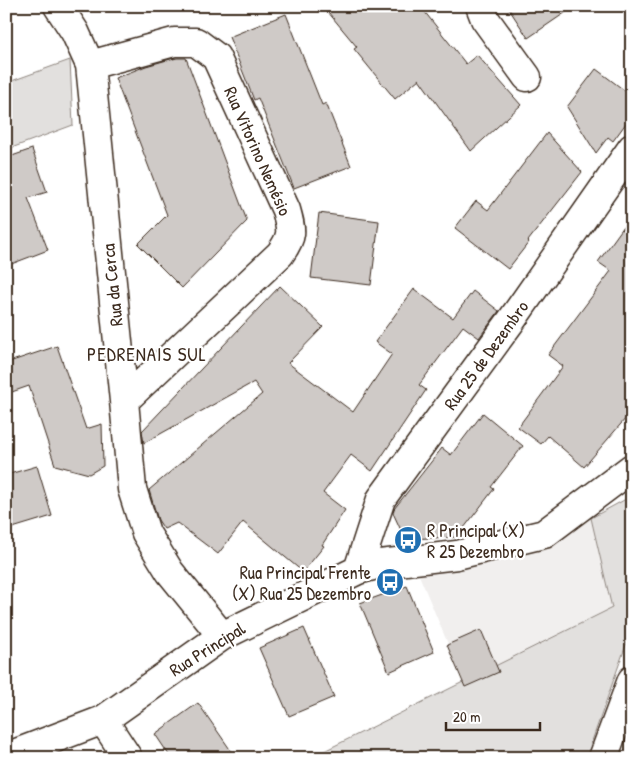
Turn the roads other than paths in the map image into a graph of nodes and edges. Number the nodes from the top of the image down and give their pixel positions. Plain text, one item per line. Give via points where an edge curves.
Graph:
1 (58, 6) edge
2 (480, 6) edge
3 (90, 65) junction
4 (527, 77) dead end
5 (632, 148) edge
6 (124, 401) junction
7 (632, 468) edge
8 (358, 570) junction
9 (222, 636) junction
10 (632, 680) edge
11 (103, 720) junction
12 (6, 757) edge
13 (128, 758) edge
14 (603, 758) edge

1 - 3 street, Rua da Cerca via 75,32
2 - 4 street via 485,19
3 - 6 street, Rua da Cerca
3 - 6 street, Rua Vitorino Nemésio via 174,42 196,42 216,57 286,210 291,228 288,244 280,254
5 - 8 street, Rua 25 de Dezembro via 381,499
6 - 9 street, Rua da Cerca via 132,489 146,533 170,572
7 - 8 street, Rua Principal via 544,534 457,555 380,564
8 - 9 street, Rua Principal
9 - 11 street, Rua Principal
10 - 14 street
11 - 12 street, Rua Principal
11 - 13 street

